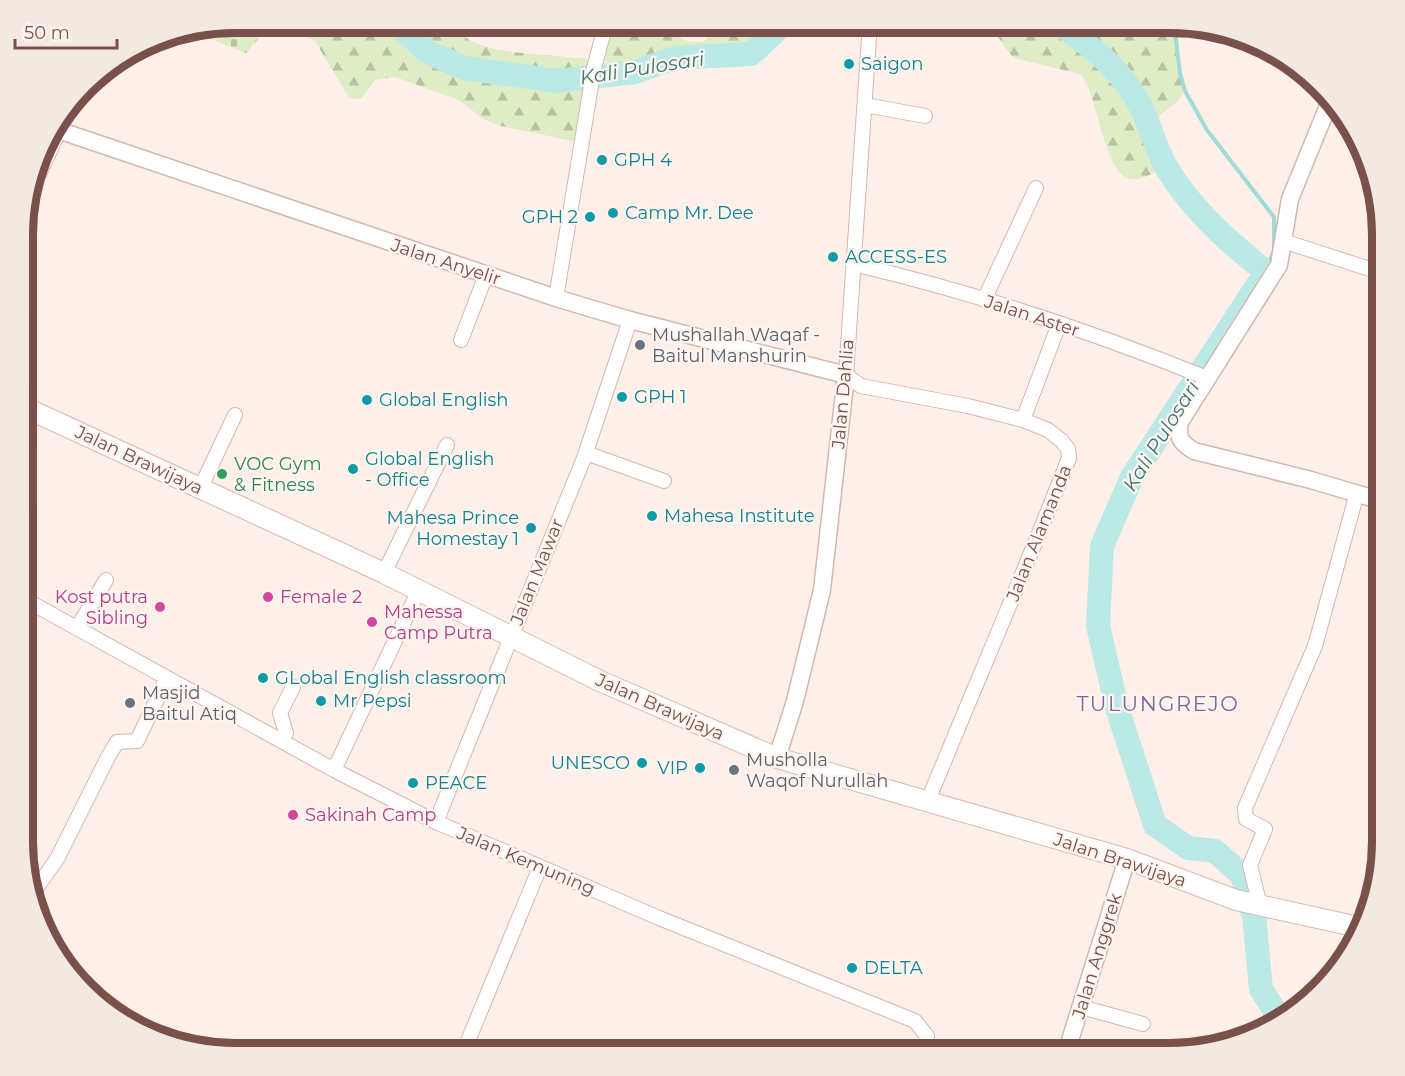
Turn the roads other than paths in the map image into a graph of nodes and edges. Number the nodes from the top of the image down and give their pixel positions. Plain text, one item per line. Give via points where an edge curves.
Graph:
1 (603, 33) edge
2 (869, 33) edge
3 (865, 105) junction
4 (1327, 108) edge
5 (925, 116) dead end
6 (62, 132) edge
7 (1036, 188) dead end
8 (1283, 241) junction
9 (853, 264) junction
10 (1372, 270) edge
11 (486, 275) junction
12 (556, 298) junction
13 (984, 300) junction
14 (630, 320) junction
15 (1059, 324) junction
16 (461, 340) dead end
17 (846, 375) junction
18 (1207, 378) junction
19 (33, 411) edge
20 (235, 415) dead end
21 (1023, 420) junction
22 (447, 445) dead end
23 (586, 453) junction
24 (664, 481) dead end
25 (200, 489) junction
26 (1358, 493) junction
27 (1372, 498) edge
28 (384, 573) junction
29 (106, 579) dead end
30 (419, 590) junction
31 (33, 603) edge
32 (77, 628) junction
33 (510, 637) junction
34 (167, 678) junction
35 (293, 687) dead end
36 (283, 741) junction
37 (777, 758) junction
38 (334, 770) junction
39 (927, 803) junction
40 (436, 822) junction
41 (1127, 859) junction
42 (540, 867) junction
43 (38, 886) edge
44 (1258, 906) junction
45 (1353, 925) edge
46 (1081, 1007) junction
47 (1143, 1024) dead end
48 (467, 1043) edge
49 (926, 1043) edge
50 (1069, 1043) edge

1 - 12 street via 594,68
2 - 3 street, Jalan Dahlia
3 - 5 street
3 - 9 street, Jalan Dahlia
4 - 8 street via 1290,199
6 - 11 street, Jalan Anyelir
7 - 13 street
8 - 10 street
8 - 18 street via 1279,265 1272,278
9 - 13 street, Jalan Aster
9 - 17 street, Jalan Dahlia
11 - 12 street, Jalan Anyelir
11 - 16 street
12 - 14 street, Jalan Anyelir
13 - 15 street, Jalan Aster
14 - 17 street, Jalan Anyelir
14 - 23 street, Jalan Mawar
15 - 18 street, Jalan Aster
15 - 21 street
17 - 21 street, Jalan Alamanda via 861,386
17 - 37 street, Jalan Dahlia via 822,590
18 - 26 street via 1180,422 1178,434 1182,444 1194,452
19 - 25 main road, Jalan Brawijaya
20 - 25 street
21 - 39 street, Jalan Alamanda via 1048,430 1062,441 1069,458
22 - 28 street
23 - 24 street
23 - 33 street, Jalan Mawar
25 - 28 main road, Jalan Brawijaya
26 - 27 street
26 - 44 street via 1315,646 1245,808 1246,819 1265,830 1250,865
28 - 30 main road, Jalan Brawijaya
29 - 32 street
30 - 33 main road, Jalan Brawijaya
30 - 38 street
31 - 32 street, Jalan Kemuning
32 - 34 street, Jalan Kemuning
33 - 37 main road, Jalan Brawijaya
33 - 40 street, Jalan Mawar
34 - 36 street, Jalan Kemuning
34 - 43 street via 137,741 117,742 57,859
35 - 36 street via 280,713 286,733
36 - 38 street, Jalan Kemuning
37 - 39 main road, Jalan Brawijaya
38 - 40 street, Jalan Kemuning
39 - 41 main road, Jalan Brawijaya
40 - 42 street, Jalan Kemuning
41 - 44 main road, Jalan Brawijaya
41 - 46 street, Jalan Anggrek
42 - 48 street
42 - 49 street, Jalan Kemuning via 915,1021 927,1036
44 - 45 main road, Jalan Brawijaya
46 - 47 street
46 - 50 street, Jalan Anggrek

